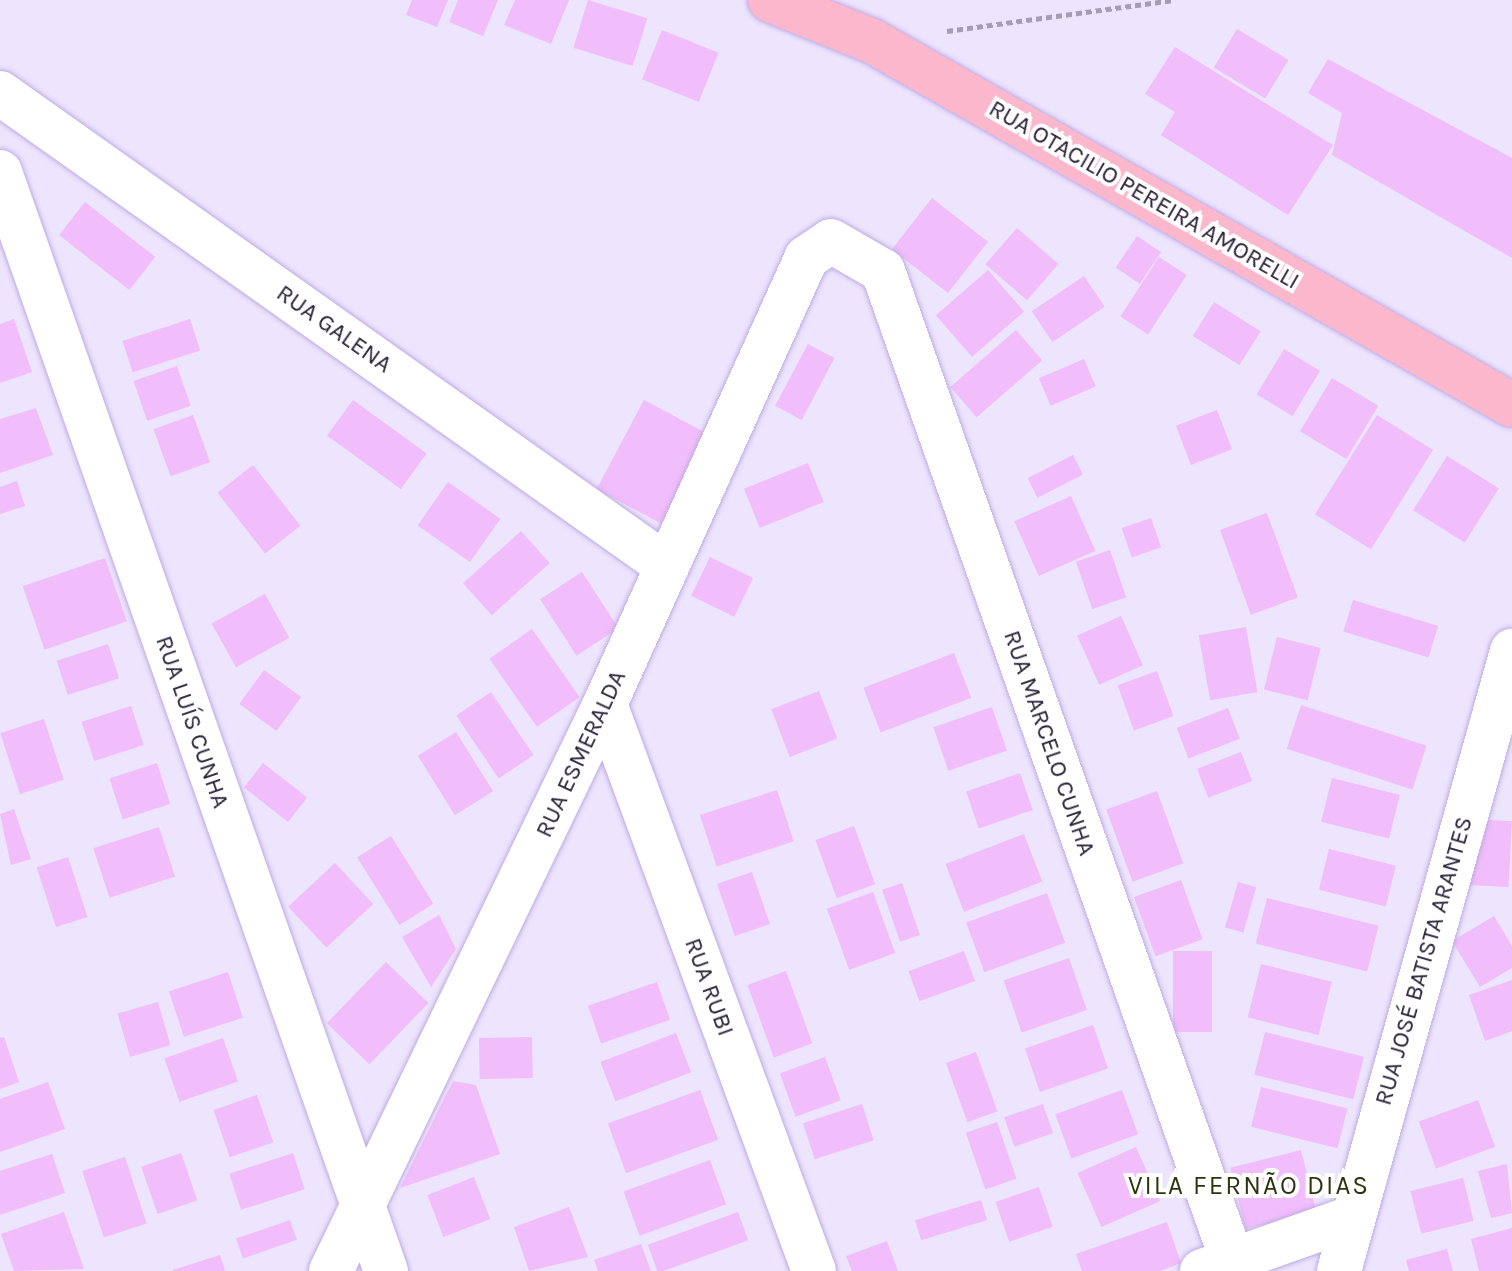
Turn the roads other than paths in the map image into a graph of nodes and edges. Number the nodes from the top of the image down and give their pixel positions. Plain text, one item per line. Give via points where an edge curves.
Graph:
1 (770, 0) edge
2 (0, 93) edge
3 (0, 172) edge
4 (831, 241) joint
5 (1512, 405) edge
6 (667, 566) junction
7 (1512, 651) edge
8 (605, 704) junction
9 (364, 1210) junction
10 (1351, 1218) junction
11 (1223, 1267) edge
12 (331, 1271) edge
13 (386, 1271) edge
14 (814, 1271) edge
15 (1339, 1271) edge

1 - 5 main road, RUA OTACILIO PEREIRA AMORELLI via 872,41
2 - 6 street, RUA GALENA
3 - 9 street, RUA LUÍS CUNHA
4 - 6 street, RUA ESMERALDA via 806,258
4 - 11 street, RUA MARCELO CUNHA via 883,271
6 - 8 street, RUA ESMERALDA
7 - 10 street, RUA JOSÉ BATISTA ARANTES
8 - 9 street, RUA ESMERALDA
8 - 14 street, RUA RUBI
9 - 12 street, RUA ESMERALDA
9 - 13 street, RUA LUÍS CUNHA
10 - 11 street
10 - 15 street, RUA JOSÉ BATISTA ARANTES

